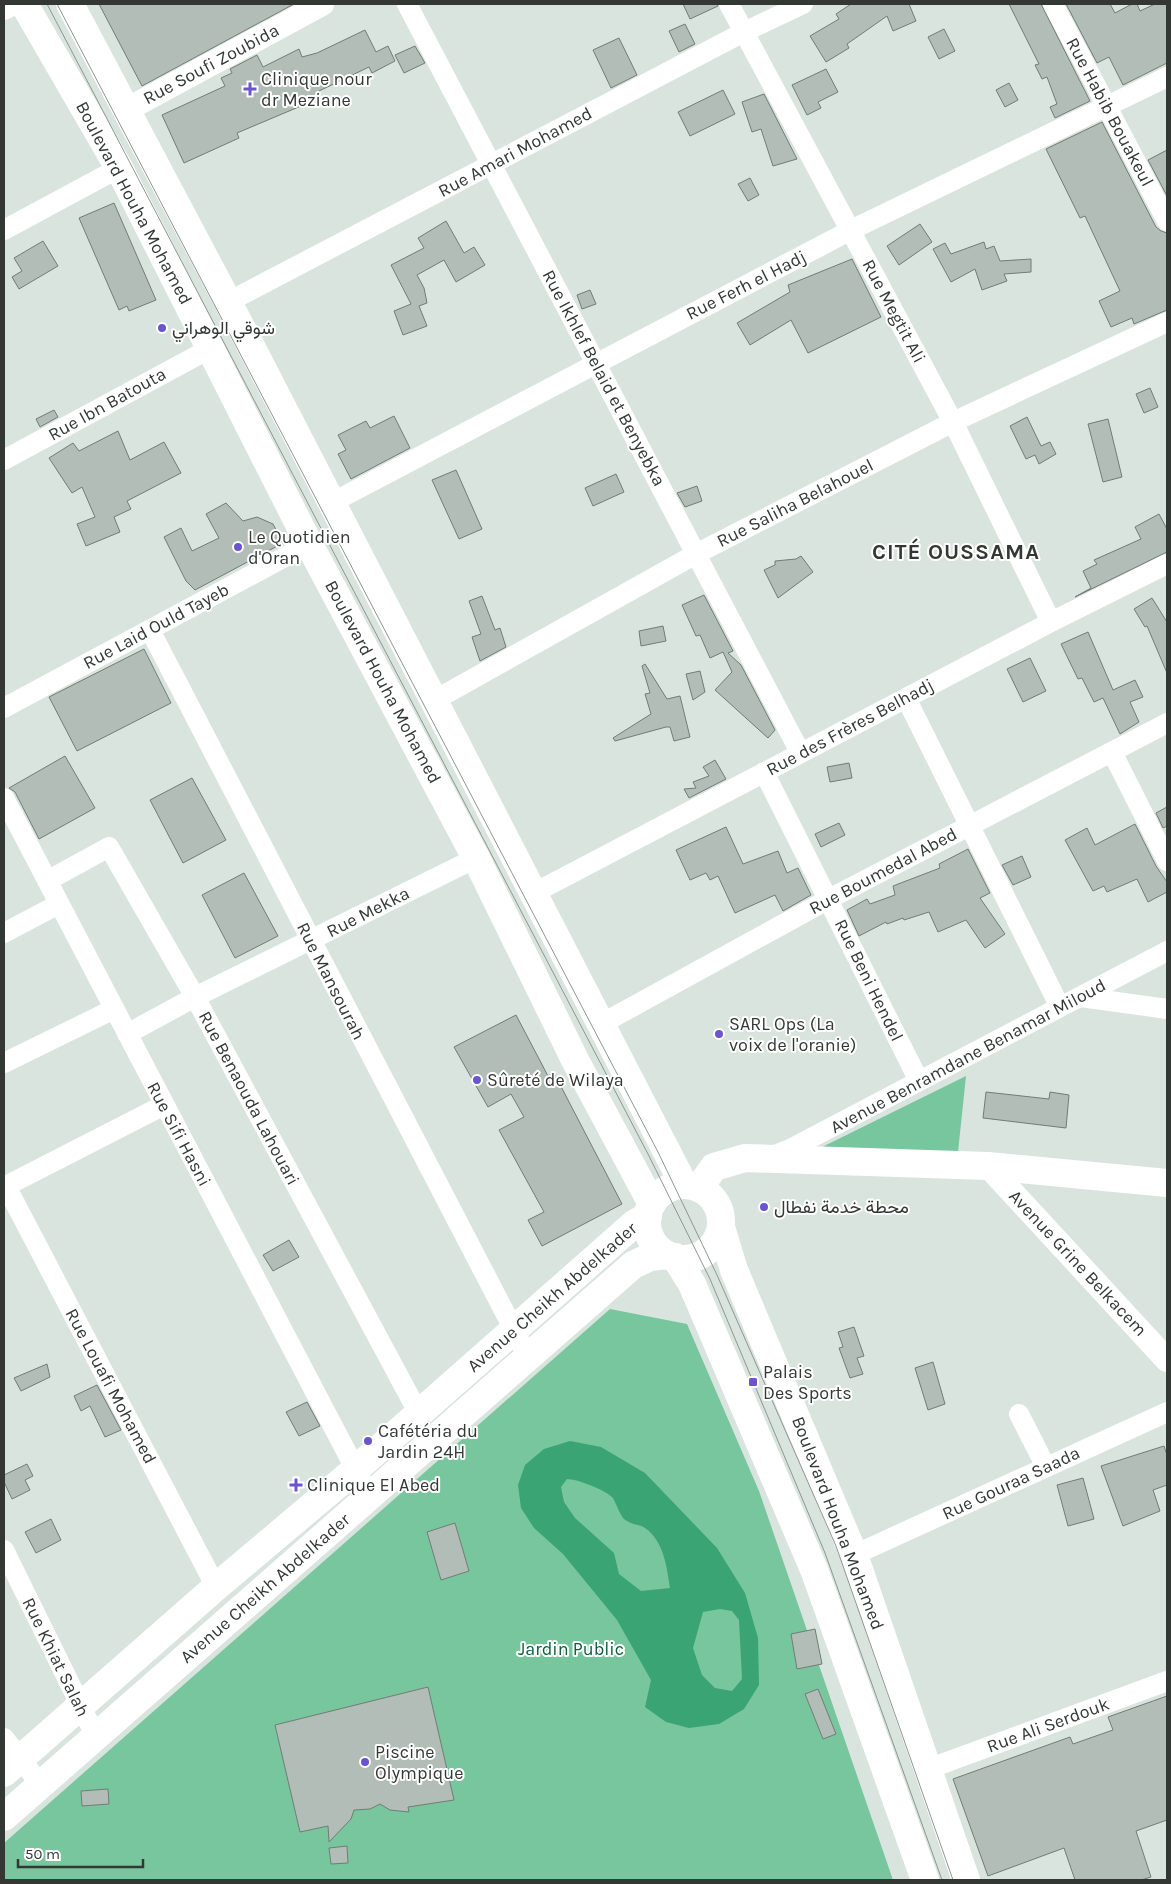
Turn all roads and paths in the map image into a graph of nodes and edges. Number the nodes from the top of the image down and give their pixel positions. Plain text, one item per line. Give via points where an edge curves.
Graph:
1 (16, 4) edge
2 (24, 4) edge
3 (70, 4) edge
4 (322, 4) edge
5 (407, 4) edge
6 (729, 4) edge
7 (803, 4) edge
8 (1053, 4) edge
9 (4, 10) edge
10 (744, 32) junction
11 (1167, 77) edge
12 (1107, 108) junction
13 (126, 110) junction
14 (492, 164) junction
15 (119, 168) junction
16 (1167, 220) edge
17 (4, 230) edge
18 (851, 230) junction
19 (228, 302) junction
20 (1167, 322) edge
21 (211, 348) junction
22 (596, 363) junction
23 (953, 422) junction
24 (4, 460) edge
25 (331, 503) junction
26 (309, 544) junction
27 (696, 554) junction
28 (1167, 564) edge
29 (1051, 622) junction
30 (150, 630) junction
31 (906, 698) junction
32 (433, 701) junction
33 (4, 708) edge
34 (1167, 723) edge
35 (800, 752) junction
36 (1112, 752) junction
37 (764, 772) junction
38 (4, 798) edge
39 (971, 825) junction
40 (476, 858) junction
41 (1167, 861) edge
42 (48, 881) junction
43 (534, 893) junction
44 (829, 898) junction
45 (59, 904) junction
46 (4, 933) edge
47 (310, 942) junction
48 (1167, 951) edge
49 (195, 997) junction
50 (1081, 997) junction
51 (1060, 1007) junction
52 (114, 1009) junction
53 (1167, 1009) edge
54 (601, 1024) junction
55 (127, 1034) junction
56 (4, 1063) edge
57 (919, 1081) junction
58 (164, 1104) junction
59 (767, 1158) junction
60 (988, 1166) junction
61 (1167, 1184) edge
62 (5, 1186) edge
63 (691, 1186) junction
64 (650, 1210) junction
65 (721, 1227) junction
66 (671, 1256) junction
67 (513, 1331) junction
68 (528, 1357) junction
69 (1167, 1360) edge
70 (1167, 1412) edge
71 (419, 1414) junction
72 (1019, 1414) dead end
73 (1046, 1467) junction
74 (356, 1469) junction
75 (370, 1495) junction
76 (4, 1550) edge
77 (854, 1555) junction
78 (216, 1587) junction
79 (1167, 1681) edge
80 (81, 1707) junction
81 (96, 1737) junction
82 (9, 1757) edge
83 (928, 1769) junction
84 (41, 1785) junction
85 (4, 1817) edge
86 (925, 1880) edge
87 (966, 1880) edge

1 - 9 street
2 - 15 main road, Boulevard Houha Mohamed
3 - 13 main road, Boulevard Houha Mohamed
4 - 13 street, Rue Soufi Zoubida
5 - 14 street, Rue Ikhlef Belaid et Benyebka
6 - 10 street, Rue Megtit Ali
7 - 10 street, Rue Amari Mohamed
8 - 12 street, Rue Habib Bouakeul
10 - 14 street, Rue Amari Mohamed
10 - 18 street, Rue Megtit Ali
11 - 12 street, Rue Ferh el Hadj
12 - 16 street, Rue Habib Bouakeul
12 - 18 street, Rue Ferh el Hadj
13 - 19 main road, Boulevard Houha Mohamed
14 - 19 street, Rue Amari Mohamed
14 - 22 street, Rue Ikhlef Belaid et Benyebka
15 - 17 street
15 - 21 main road, Boulevard Houha Mohamed
18 - 22 street, Rue Ferh el Hadj
18 - 23 street, Rue Megtit Ali
19 - 25 main road, Boulevard Houha Mohamed
20 - 23 street, Rue Saliha Belahouel
21 - 24 street, Rue Ibn Batouta
21 - 26 main road, Boulevard Houha Mohamed
22 - 25 street, Rue Ferh el Hadj
22 - 27 street, Rue Ikhlef Belaid et Benyebka
23 - 27 street, Rue Saliha Belahouel
23 - 29 street, Rue Megtit Ali
25 - 32 main road, Boulevard Houha Mohamed
26 - 30 street, Rue Laid Ould Tayeb
26 - 40 main road, Boulevard Houha Mohamed
27 - 32 street, Rue Saliha Belahouel
27 - 35 street, Rue Ikhlef Belaid et Benyebka
28 - 29 street, Rue des Frères Belhadj
29 - 31 street, Rue des Frères Belhadj
30 - 33 street, Rue Laid Ould Tayeb
30 - 47 street, Rue Mansourah
31 - 35 street, Rue des Frères Belhadj
31 - 39 street
32 - 43 main road, Boulevard Houha Mohamed
34 - 36 street, Rue Boumedal Abed
35 - 37 street, Rue des Frères Belhadj
36 - 39 street, Rue Boumedal Abed
36 - 41 street
37 - 43 street, Rue des Frères Belhadj
37 - 44 street, Rue Beni Hendel
38 - 42 street, Rue Sifi Hasni
39 - 44 street, Rue Boumedal Abed
39 - 51 street
40 - 47 street, Rue Mekka
40 - 64 main road, Boulevard Houha Mohamed
42 - 45 street, Rue Sifi Hasni
42 - 49 street, Rue Benaouda Lahouari via 109,846
43 - 54 main road, Boulevard Houha Mohamed
44 - 54 street, Rue Boumedal Abed
44 - 57 street, Rue Beni Hendel
45 - 46 street
45 - 52 street, Rue Sifi Hasni
47 - 49 street, Rue Mekka
47 - 67 street, Rue Mansourah
48 - 50 street, Avenue Benramdane Benamar Miloud
49 - 55 street, Rue Mekka
49 - 71 street, Rue Benaouda Lahouari
50 - 51 street, Avenue Benramdane Benamar Miloud
50 - 53 street
51 - 57 street, Avenue Benramdane Benamar Miloud
52 - 55 street, Rue Sifi Hasni
52 - 56 street
54 - 63 main road, Boulevard Houha Mohamed
55 - 58 street, Rue Sifi Hasni
57 - 59 street, Avenue Benramdane Benamar Miloud
58 - 62 street
58 - 74 street, Rue Sifi Hasni
59 - 60 main road
59 - 63 main road via 745,1158 718,1165
60 - 61 main road
60 - 69 street, Avenue Grine Belkacem
62 - 78 street, Rue Louafi Mohamed
63 - 64 main road via 665,1191
63 - 65 main road via 713,1198 718,1206
64 - 66 main road via 648,1228 652,1239
64 - 67 main road, Avenue Cheikh Abdelkader
65 - 66 main road via 714,1243 706,1251 690,1258
65 - 77 main road, Boulevard Houha Mohamed via 734,1270
66 - 68 main road, Avenue Cheikh Abdelkader via 650,1257 632,1265
66 - 86 main road via 692,1284 815,1572
67 - 68 street, Rue Mansourah
67 - 71 main road, Avenue Cheikh Abdelkader
68 - 75 main road, Avenue Cheikh Abdelkader
70 - 73 street, Rue Gouraa Saada
71 - 74 main road, Avenue Cheikh Abdelkader
72 - 73 street
73 - 77 street, Rue Gouraa Saada
74 - 75 street, Rue Sifi Hasni
74 - 78 main road, Avenue Cheikh Abdelkader
75 - 81 main road, Avenue Cheikh Abdelkader
76 - 80 street, Rue Khiat Salah
77 - 83 main road, Boulevard Houha Mohamed
78 - 80 main road, Avenue Cheikh Abdelkader
79 - 83 street, Rue Ali Serdouk
80 - 81 street, Rue Khiat Salah
80 - 82 main road, Avenue Cheikh Abdelkader
81 - 84 main road, Avenue Cheikh Abdelkader
82 - 84 street
83 - 87 main road, Boulevard Houha Mohamed
84 - 85 main road, Avenue Cheikh Abdelkader

